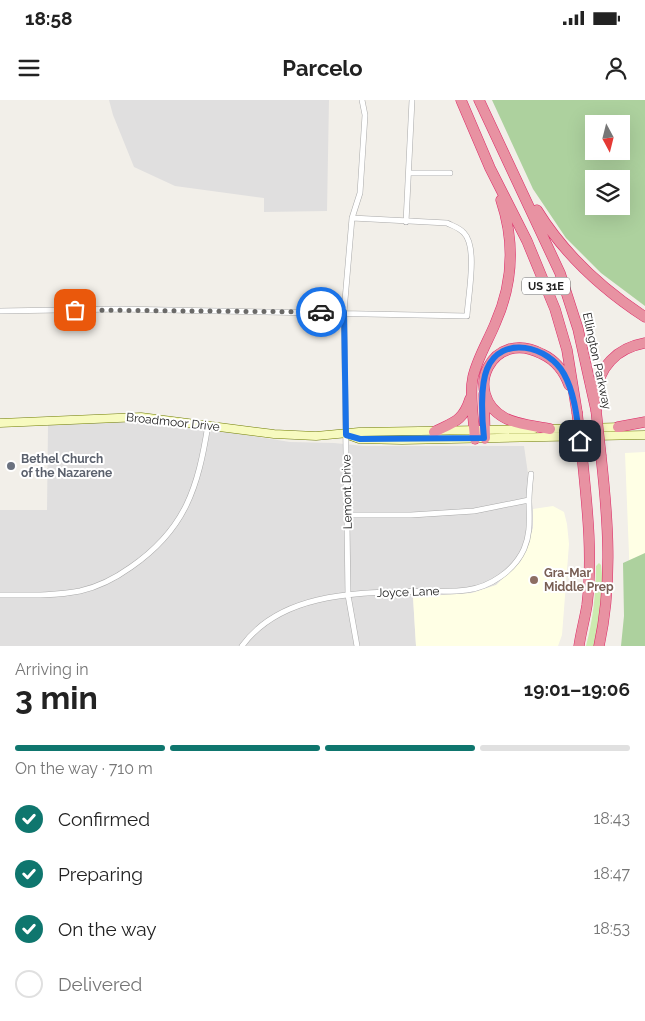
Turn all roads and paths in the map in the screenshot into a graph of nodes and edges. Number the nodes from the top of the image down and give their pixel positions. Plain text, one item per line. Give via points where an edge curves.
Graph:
1 (362, 100) edge
2 (412, 100) edge
3 (461, 100) edge
4 (480, 100) edge
5 (490, 168) junction
6 (409, 173) junction
7 (450, 173) dead end
8 (522, 188) junction
9 (352, 218) junction
10 (406, 222) junction
11 (0, 311) edge
12 (344, 312) junction
13 (645, 317) edge
14 (645, 342) edge
15 (484, 383) junction
16 (472, 393) junction
17 (596, 410) junction
18 (577, 412) junction
19 (645, 422) edge
20 (0, 423) edge
21 (208, 425) junction
22 (618, 427) junction
23 (645, 427) edge
24 (550, 429) junction
25 (434, 432) junction
26 (346, 435) junction
27 (480, 435) junction
28 (645, 435) edge
29 (531, 474) dead end
30 (529, 500) junction
31 (348, 515) junction
32 (0, 595) edge
33 (348, 595) junction
34 (587, 605) junction
35 (242, 646) edge
36 (356, 646) edge
37 (574, 646) edge
38 (579, 646) edge
39 (599, 646) edge

1 - 9 street, Lemont Drive via 365,115 360,193
2 - 6 street
3 - 5 highway, US 31E
4 - 8 highway, Ellington Parkway / US 31E via 492,131
5 - 16 highway via 508,227 511,267 503,303 474,374
5 - 18 highway, US 31E via 527,241 555,309 567,350
6 - 7 street
6 - 10 street
8 - 13 highway via 554,235 582,267 604,288
8 - 17 highway, Ellington Parkway / US 31E via 572,307
9 - 10 street
9 - 12 street, Lemont Drive
10 - 12 street via 447,223 465,234 471,246 467,316
11 - 12 street
12 - 26 street, Lemont Drive
14 - 17 highway via 628,347 609,361 598,381
15 - 18 highway via 490,362 500,352 514,347 534,350 552,360 563,372
15 - 24 highway via 491,406 501,416
15 - 27 highway
16 - 25 highway via 462,417
16 - 27 highway
17 - 39 highway, Ellington Parkway / US 31E, bridge via 607,521 608,584
18 - 34 highway, US 31E, bridge via 589,530
19 - 22 highway
20 - 21 main road, Broadmoor Drive via 141,416
21 - 26 main road, Broadmoor Drive via 274,434
21 - 32 street via 192,494 168,536 148,555 124,572 80,590
22 - 23 main road, Broadmoor Drive
22 - 24 main road, Broadmoor Drive
24 - 27 main road, Broadmoor Drive
25 - 26 main road, Broadmoor Drive via 359,432
25 - 27 main road, Broadmoor Drive
26 - 27 main road, Broadmoor Drive via 360,439
26 - 31 street, Lemont Drive
27 - 28 main road, Broadmoor Drive
29 - 30 street, Joyce Lane
30 - 31 street via 474,511
30 - 33 street, Joyce Lane via 530,524 523,552 501,577 468,590
31 - 33 street, Lemont Drive
33 - 35 street, Joyce Lane via 315,601 281,613
33 - 36 street, Lemont Drive
34 - 37 highway
34 - 38 highway, US 31E

